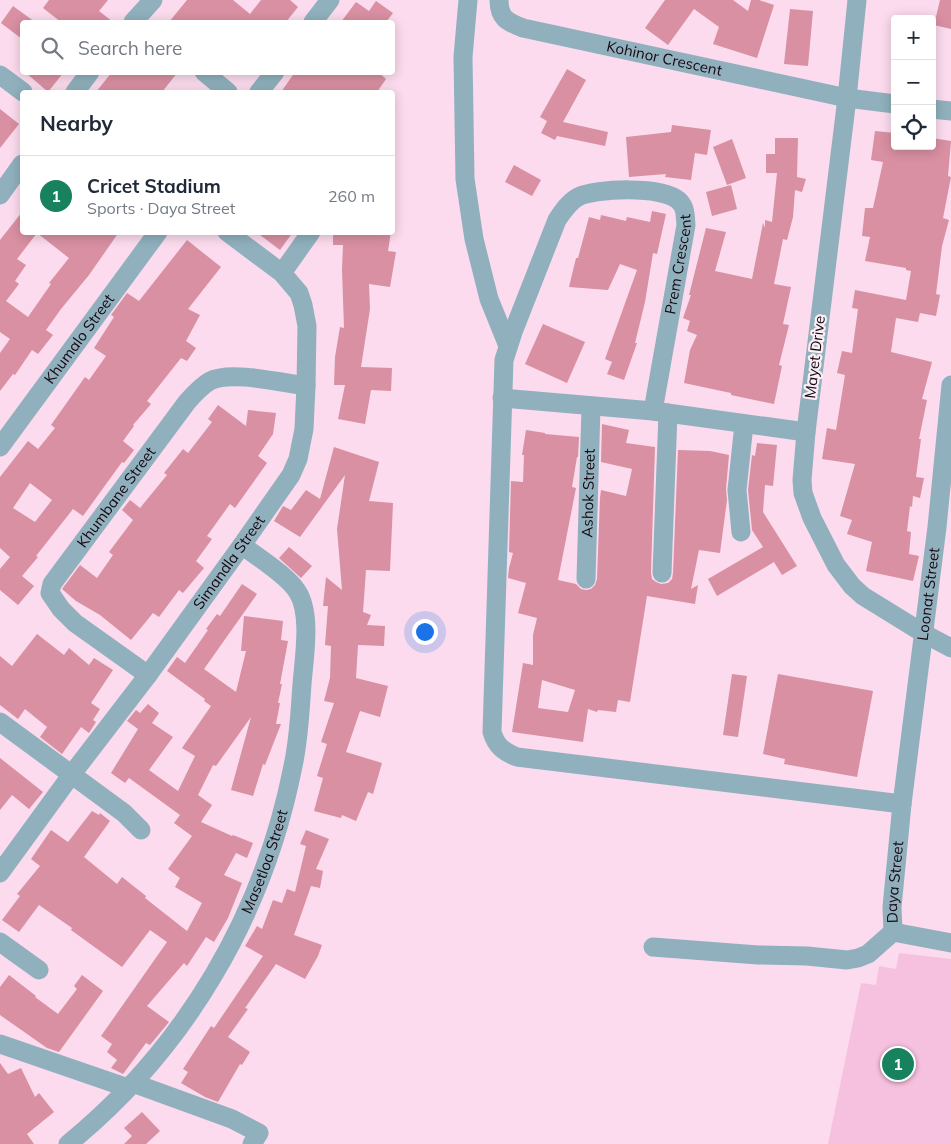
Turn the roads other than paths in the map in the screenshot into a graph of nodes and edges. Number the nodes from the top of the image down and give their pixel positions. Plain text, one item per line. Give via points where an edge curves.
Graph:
1 (153, 0) edge
2 (330, 0) edge
3 (468, 0) edge
4 (499, 0) edge
5 (857, 0) edge
6 (138, 20) edge
7 (314, 20) edge
8 (0, 75) edge
9 (88, 75) edge
10 (208, 75) edge
11 (273, 75) edge
12 (20, 90) edge
13 (76, 90) edge
14 (226, 90) edge
15 (261, 90) edge
16 (847, 98) junction
17 (891, 104) edge
18 (936, 109) edge
19 (951, 111) edge
20 (20, 167) edge
21 (0, 195) edge
22 (156, 235) edge
23 (231, 235) edge
24 (309, 235) edge
25 (282, 273) junction
26 (508, 346) junction
27 (951, 384) edge
28 (306, 386) junction
29 (502, 398) junction
30 (592, 407) junction
31 (660, 412) junction
32 (744, 424) junction
33 (806, 432) junction
34 (0, 447) edge
35 (944, 527) edge
36 (741, 532) dead end
37 (242, 545) junction
38 (662, 573) dead end
39 (586, 579) dead end
40 (923, 633) junction
41 (951, 648) edge
42 (148, 675) junction
43 (0, 722) edge
44 (72, 774) junction
45 (902, 804) junction
46 (141, 830) dead end
47 (0, 873) edge
48 (893, 932) junction
49 (0, 942) edge
50 (951, 943) edge
51 (653, 947) dead end
52 (38, 970) dead end
53 (0, 1044) edge
54 (131, 1085) junction
55 (68, 1144) edge
56 (252, 1144) edge

1 - 6 street
2 - 7 street
3 - 26 street via 463,57 466,179 474,238 489,299
4 - 16 street, Kohinor Crescent via 502,16 523,28
5 - 16 street, Mayet Drive
8 - 12 street
9 - 13 street
10 - 14 street
11 - 15 street
16 - 17 street, Kohinor Crescent
16 - 33 street, Mayet Drive
18 - 19 street
20 - 21 street
22 - 34 street, Khumalo Street
23 - 25 street, Simandla Street
24 - 25 street
25 - 28 street, Simandla Street via 299,293 303,305 307,326
26 - 29 street, Prem Crescent
26 - 31 street, Prem Crescent via 557,220 569,204 578,197 595,192 661,192 672,196 685,209 686,224
27 - 35 street, Loonat Street
28 - 37 street, Simandla Street via 304,429 298,459 291,475
28 - 42 street, Khumbane Street via 233,376 210,381 199,389 52,584 50,593 67,615
29 - 30 street
29 - 45 street, Prem Crescent via 492,732 500,747 516,757
30 - 31 street
30 - 39 street, Ashok Street
31 - 32 street
31 - 38 street
32 - 33 street
32 - 36 street via 737,490
33 - 40 street, Mayet Drive via 803,493 836,565 863,596
35 - 40 street, Loonat Street
37 - 42 street, Simandla Street
37 - 54 street, Masetloa Street via 293,586 302,601 305,616 300,720 293,766 279,824 262,874 230,948 174,1035
40 - 41 street, Mayet Drive
40 - 45 street, Loonat Street
42 - 44 street, Simandla Street
43 - 44 street
44 - 46 street
44 - 47 street, Simandla Street
45 - 48 street, Daya Street via 892,907
48 - 50 street, Daya Street
48 - 51 street via 868,954 846,960
49 - 52 street
53 - 54 street
54 - 55 street, Masetloa Street
54 - 56 street via 232,1120 259,1133

